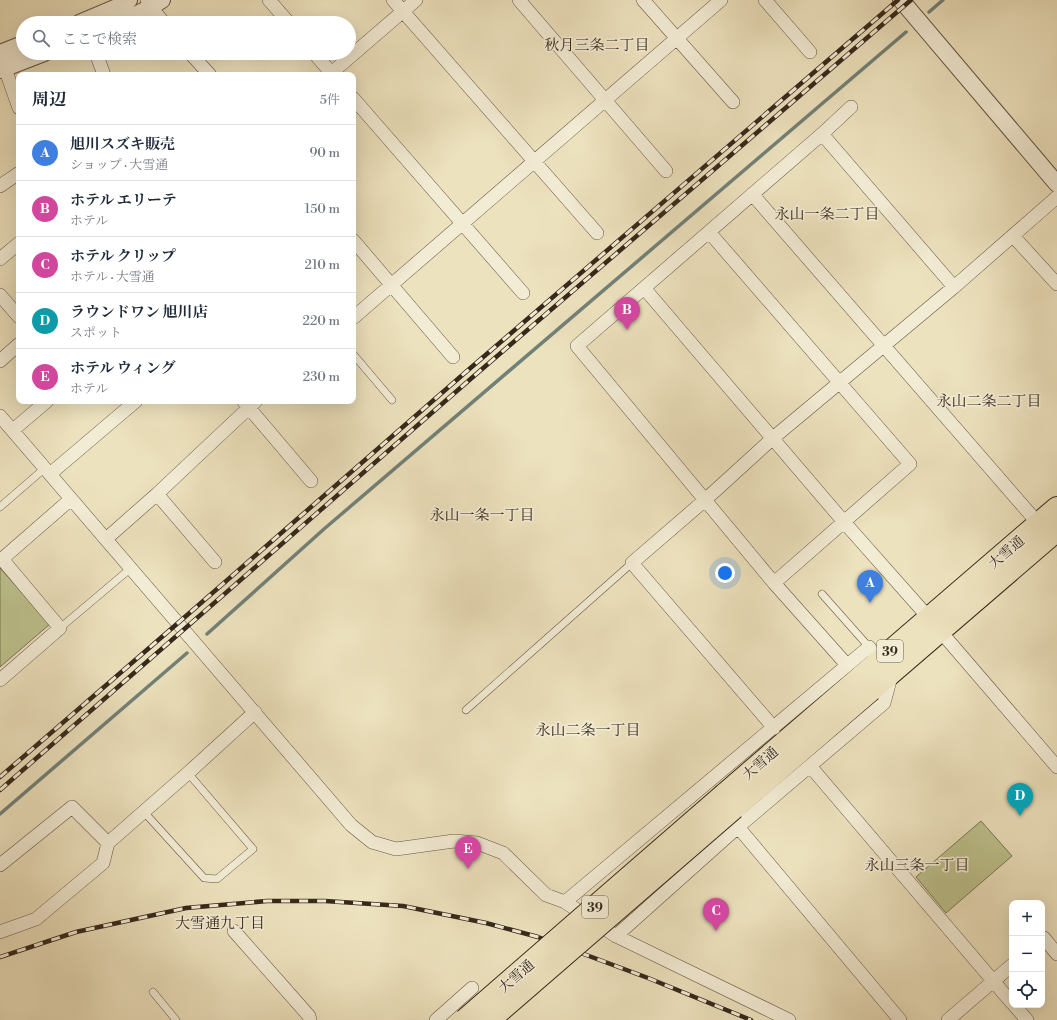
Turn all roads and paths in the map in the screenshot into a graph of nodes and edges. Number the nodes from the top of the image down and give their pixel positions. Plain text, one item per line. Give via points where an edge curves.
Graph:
1 (129, 0) edge
2 (269, 0) edge
3 (393, 0) edge
4 (416, 0) edge
5 (519, 0) edge
6 (643, 0) edge
7 (721, 0) edge
8 (765, 0) edge
9 (900, 0) edge
10 (153, 2) edge
11 (403, 11) junction
12 (95, 16) edge
13 (130, 16) edge
14 (160, 16) edge
15 (283, 16) edge
16 (676, 39) junction
17 (16, 49) edge
18 (356, 52) edge
19 (810, 52) dead end
20 (16, 57) edge
21 (1, 59) edge
22 (99, 60) edge
23 (196, 60) edge
24 (320, 60) edge
25 (347, 60) edge
26 (103, 72) edge
27 (207, 72) edge
28 (329, 72) edge
29 (333, 72) edge
30 (16, 100) edge
31 (605, 100) junction
32 (356, 101) edge
33 (733, 102) dead end
34 (851, 107) dead end
35 (822, 134) junction
36 (534, 162) junction
37 (666, 171) dead end
38 (16, 175) edge
39 (1057, 184) edge
40 (0, 186) edge
41 (752, 194) junction
42 (1057, 197) edge
43 (462, 222) junction
44 (709, 232) junction
45 (597, 233) dead end
46 (1013, 236) junction
47 (356, 244) edge
48 (16, 246) edge
49 (0, 259) edge
50 (1057, 284) edge
51 (391, 285) junction
52 (954, 287) junction
53 (644, 288) junction
54 (523, 293) dead end
55 (0, 295) edge
56 (16, 314) edge
57 (356, 315) edge
58 (16, 347) edge
59 (883, 347) junction
60 (453, 356) dead end
61 (356, 358) edge
62 (0, 361) edge
63 (838, 383) junction
64 (392, 400) dead end
65 (43, 404) edge
66 (132, 404) edge
67 (248, 404) edge
68 (250, 404) edge
69 (0, 416) edge
70 (13, 430) junction
71 (773, 438) junction
72 (48, 471) junction
73 (311, 481) dead end
74 (157, 494) junction
75 (71, 499) junction
76 (705, 500) junction
77 (0, 507) edge
78 (1057, 508) edge
79 (844, 522) junction
80 (1048, 530) edge
81 (106, 539) junction
82 (216, 562) dead end
83 (632, 563) junction
84 (131, 568) junction
85 (774, 583) junction
86 (822, 594) dead end
87 (934, 625) junction
88 (60, 628) junction
89 (880, 660) junction
90 (847, 665) junction
91 (0, 680) edge
92 (466, 710) dead end
93 (255, 712) junction
94 (774, 728) junction
95 (810, 766) junction
96 (1057, 768) edge
97 (188, 773) junction
98 (732, 810) junction
99 (144, 812) junction
100 (108, 843) junction
101 (0, 865) edge
102 (565, 902) junction
103 (234, 931) dead end
104 (0, 932) edge
105 (616, 936) junction
106 (1045, 939) edge
107 (1057, 954) edge
108 (1009, 968) edge
109 (993, 981) junction
110 (472, 988) dead end
111 (153, 992) dead end
112 (1009, 999) edge
113 (1016, 1008) edge
114 (176, 1020) edge
115 (310, 1020) edge
116 (436, 1020) edge
117 (465, 1020) edge
118 (489, 1020) edge
119 (789, 1020) edge
120 (900, 1020) edge
121 (948, 1020) edge
122 (1027, 1020) edge

1 - 12 street
2 - 15 street
3 - 11 street
4 - 11 street
5 - 31 street
6 - 16 street
7 - 16 street
8 - 19 street
9 - 39 street
10 - 13 street
10 - 14 street
11 - 18 street
11 - 36 street
16 - 31 street
16 - 33 street
17 - 21 street
20 - 21 street
21 - 30 street
22 - 26 street
23 - 27 street
24 - 28 street
25 - 29 street
31 - 36 street
31 - 37 street
32 - 43 street
34 - 35 street
35 - 41 street
35 - 52 street
36 - 43 street
36 - 45 street
38 - 40 street
41 - 44 street
41 - 59 street
42 - 46 street
43 - 51 street
43 - 54 street
44 - 53 street
44 - 63 street
46 - 50 street
46 - 52 street
47 - 51 street
48 - 49 street
51 - 57 street
51 - 60 street
52 - 59 street
53 - 71 street
53 - 76 street via 577,346
55 - 56 street
58 - 62 street
59 - 63 street
59 - 80 street
61 - 64 lane
63 - 71 street
63 - 79 street via 910,464
65 - 70 street
66 - 72 street
67 - 74 street
68 - 73 street
69 - 70 street
70 - 72 street
71 - 76 street
71 - 79 street
72 - 75 street
72 - 77 lane
74 - 81 street
74 - 82 street
75 - 81 street
75 - 88 street via 2,559
76 - 83 street
76 - 85 street
78 - 80 highway, 大雪通 / 39
79 - 85 street
79 - 87 street
80 - 87 highway, 大雪通 / 39
81 - 84 street
83 - 92 lane
83 - 94 street
84 - 88 lane
84 - 93 street
85 - 90 street
86 - 89 lane
87 - 89 highway, 大雪通 / 39
87 - 96 street
88 - 91 street
89 - 90 street
89 - 95 street via 884,703
89 - 98 highway, 大雪通 / 39
90 - 94 street
93 - 97 street
93 - 102 street via 351,825 372,842 396,849 454,841 477,843 503,853 546,895
94 - 102 street
95 - 98 street
95 - 109 street
97 - 99 street
97 - 99 lane via 253,849 217,879 204,878
98 - 105 street
98 - 117 highway, 大雪通 / 39, bridge
98 - 118 highway, 大雪通 / 39, bridge
98 - 120 street
99 - 100 street
100 - 101 street via 72,807
100 - 104 street via 103,863 36,919
102 - 105 street
103 - 115 street
105 - 119 street
106 - 107 street
108 - 109 street
109 - 112 street
109 - 121 street
110 - 116 street
111 - 114 lane
113 - 122 street

